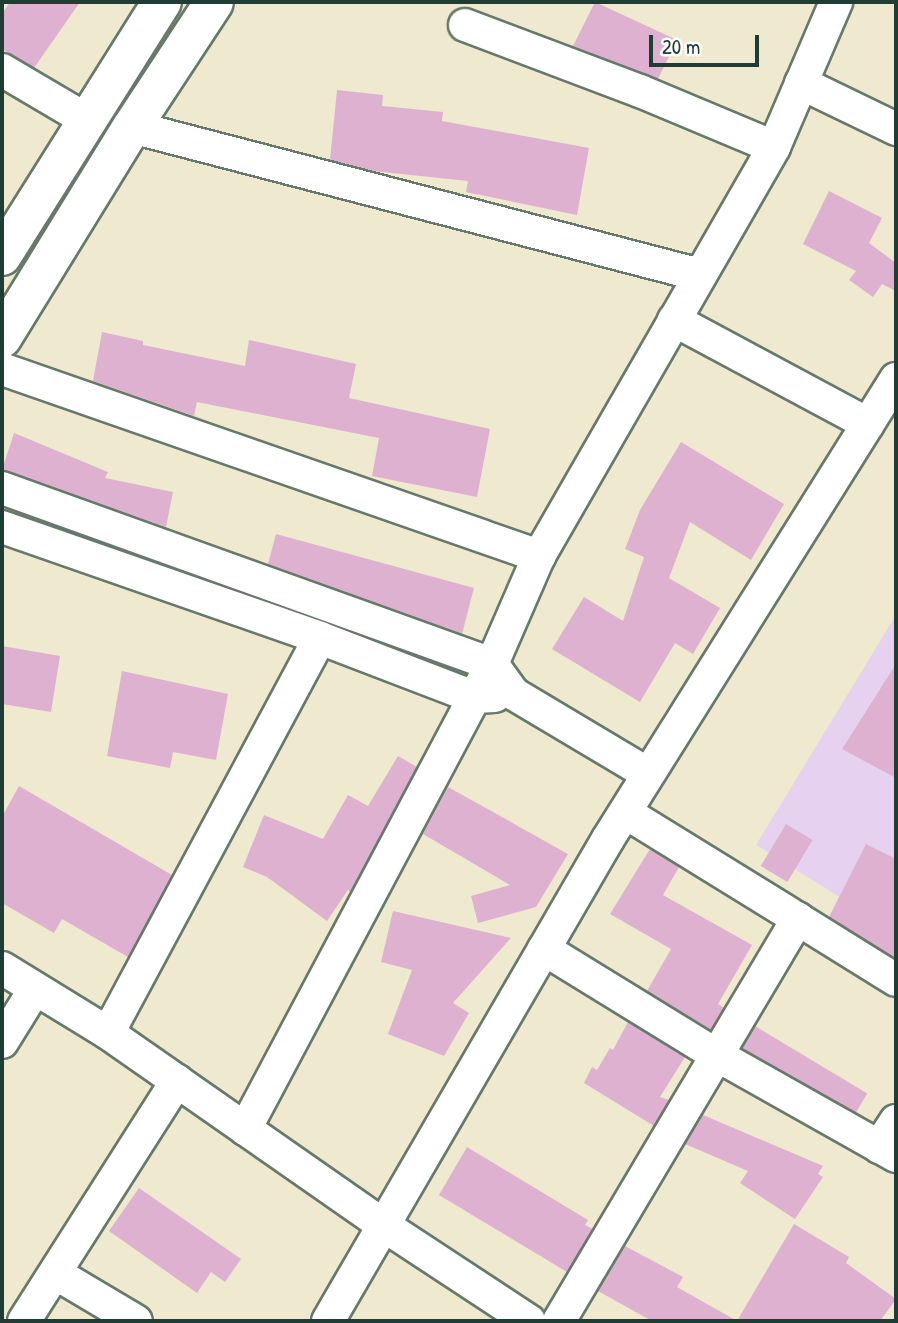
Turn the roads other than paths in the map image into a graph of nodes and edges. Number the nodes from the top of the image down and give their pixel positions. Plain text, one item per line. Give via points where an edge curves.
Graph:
1 (162, 2) edge
2 (214, 2) edge
3 (836, 2) edge
4 (465, 25) dead end
5 (2, 70) edge
6 (801, 83) junction
7 (87, 120) junction
8 (132, 127) junction
9 (896, 130) edge
10 (774, 147) junction
11 (2, 256) edge
12 (700, 275) junction
13 (674, 320) junction
14 (2, 338) edge
15 (2, 369) edge
16 (896, 379) edge
17 (868, 424) junction
18 (2, 488) edge
19 (2, 527) edge
20 (538, 556) junction
21 (320, 638) junction
22 (492, 664) junction
23 (514, 694) junction
24 (474, 697) junction
25 (648, 774) junction
26 (625, 812) junction
27 (798, 919) junction
28 (544, 949) junction
29 (2, 968) edge
30 (896, 980) edge
31 (36, 989) junction
32 (108, 1033) junction
33 (2, 1042) edge
34 (715, 1054) junction
35 (177, 1081) junction
36 (245, 1129) junction
37 (891, 1141) edge
38 (383, 1225) junction
39 (55, 1273) junction
40 (24, 1321) edge
41 (136, 1321) edge
42 (328, 1321) edge
43 (529, 1321) edge
44 (559, 1321) edge

1 - 7 main road
2 - 8 main road
3 - 6 street
4 - 10 street
5 - 7 street
6 - 9 street
6 - 10 street
7 - 11 main road
8 - 12 street
8 - 14 main road
10 - 12 street
12 - 13 street
13 - 17 street
13 - 20 street
15 - 20 street
16 - 17 street
17 - 25 street
18 - 22 street
19 - 21 street
20 - 22 street
21 - 24 street
21 - 32 street
22 - 23 street
22 - 24 street
23 - 24 street
23 - 25 street
24 - 36 street
25 - 26 street
26 - 27 street
26 - 28 street
27 - 30 street
27 - 34 street
28 - 34 street
28 - 38 street
29 - 31 street
31 - 32 street
31 - 33 street
32 - 35 street
34 - 37 street
34 - 44 street
35 - 36 street
35 - 39 street
36 - 38 street
38 - 42 street
38 - 43 street
39 - 40 street
39 - 41 street

